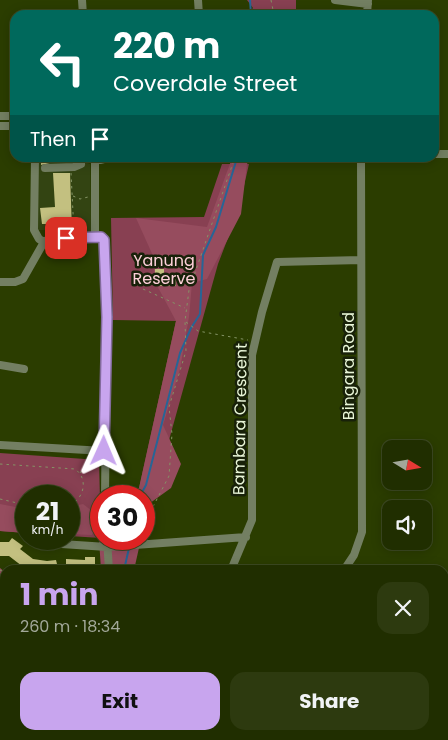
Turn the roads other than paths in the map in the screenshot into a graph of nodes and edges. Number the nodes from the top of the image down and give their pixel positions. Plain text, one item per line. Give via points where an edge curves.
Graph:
1 (335, 0) edge
2 (368, 2) edge
3 (35, 162) edge
4 (67, 162) edge
5 (92, 162) edge
6 (361, 162) edge
7 (81, 163) edge
8 (69, 167) junction
9 (45, 168) dead end
10 (94, 237) junction
11 (44, 242) junction
12 (361, 260) junction
13 (0, 282) edge
14 (0, 365) edge
15 (24, 369) dead end
16 (0, 445) edge
17 (104, 451) junction
18 (105, 485) edge
19 (246, 537) junction
20 (155, 541) edge
21 (108, 550) edge
22 (109, 565) edge
23 (233, 565) edge
24 (347, 565) edge

1 - 2 street
3 - 11 street via 34,230 38,239
4 - 8 street
5 - 10 street
6 - 12 street, Bingara Road
7 - 8 street
8 - 9 street
10 - 11 street via 82,233 50,238
10 - 17 street via 104,240 107,317
11 - 13 street via 23,279
12 - 19 street, Bambara Crescent via 277,262 254,341 252,520
12 - 24 street, Bingara Road via 362,532
14 - 15 street
16 - 17 street
17 - 18 street
19 - 20 street
19 - 23 street, Bambara Crescent
21 - 22 street

